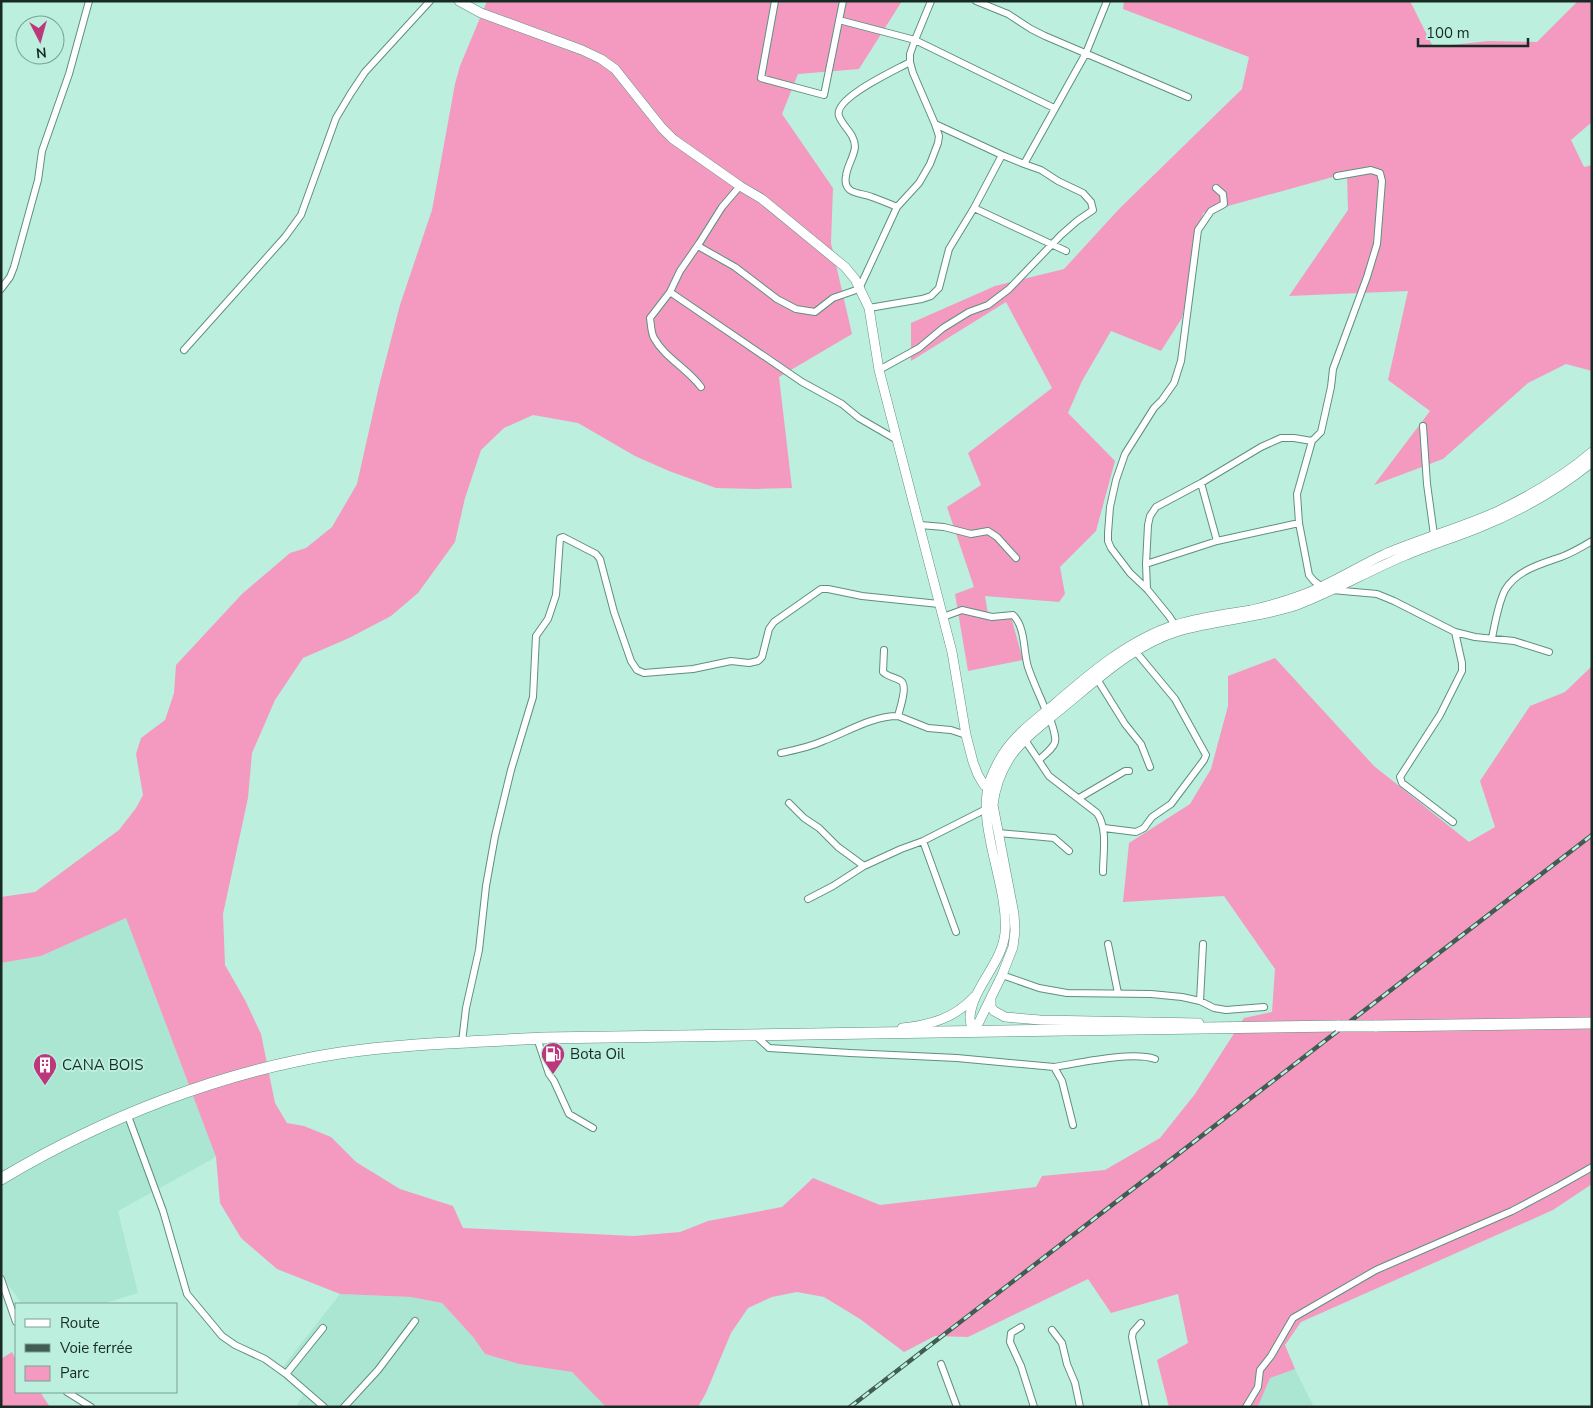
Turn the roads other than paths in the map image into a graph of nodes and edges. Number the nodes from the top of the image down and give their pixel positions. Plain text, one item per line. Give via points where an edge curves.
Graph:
1 (88, 1) edge
2 (430, 1) edge
3 (459, 1) edge
4 (774, 1) edge
5 (843, 1) edge
6 (931, 1) edge
7 (976, 1) edge
8 (1106, 1) edge
9 (839, 20) junction
10 (915, 40) junction
11 (1086, 53) junction
12 (910, 62) junction
13 (1188, 98) dead end
14 (1054, 108) junction
15 (936, 124) junction
16 (1002, 154) junction
17 (1024, 164) junction
18 (1337, 176) dead end
19 (740, 186) junction
20 (1216, 188) dead end
21 (897, 207) junction
22 (974, 208) junction
23 (1052, 244) junction
24 (698, 246) junction
25 (1066, 251) dead end
26 (1, 289) edge
27 (859, 290) junction
28 (670, 292) junction
29 (869, 308) junction
30 (184, 350) dead end
31 (879, 370) junction
32 (701, 387) dead end
33 (1423, 426) dead end
34 (896, 440) junction
35 (1312, 442) junction
36 (1592, 452) edge
37 (1592, 462) edge
38 (1201, 483) junction
39 (1299, 523) junction
40 (920, 525) junction
41 (1434, 535) junction
42 (1217, 541) junction
43 (1592, 541) edge
44 (1016, 558) dead end
45 (1146, 564) junction
46 (1320, 587) junction
47 (1147, 589) junction
48 (1332, 590) junction
49 (940, 604) junction
50 (943, 617) junction
51 (1177, 628) junction
52 (1455, 632) junction
53 (1492, 638) junction
54 (884, 650) dead end
55 (1136, 652) junction
56 (1549, 652) dead end
57 (1097, 679) junction
58 (1048, 715) junction
59 (898, 716) junction
60 (966, 735) junction
61 (1025, 740) junction
62 (781, 753) dead end
63 (1039, 760) junction
64 (1150, 767) dead end
65 (1129, 771) dead end
66 (991, 791) junction
67 (1078, 798) junction
68 (789, 803) dead end
69 (989, 807) junction
70 (1453, 822) dead end
71 (1104, 828) junction
72 (998, 832) junction
73 (923, 841) junction
74 (1069, 851) dead end
75 (864, 866) junction
76 (1103, 872) dead end
77 (808, 899) dead end
78 (956, 932) dead end
79 (1108, 944) dead end
80 (1203, 944) dead end
81 (1002, 975) junction
82 (980, 990) junction
83 (1118, 993) junction
84 (991, 996) junction
85 (1200, 1001) junction
86 (1264, 1007) dead end
87 (1592, 1023) edge
88 (1259, 1027) junction
89 (972, 1032) junction
90 (856, 1034) junction
91 (754, 1035) junction
92 (536, 1038) junction
93 (462, 1042) junction
94 (1155, 1059) dead end
95 (1054, 1067) junction
96 (128, 1116) junction
97 (1073, 1126) dead end
98 (593, 1128) dead end
99 (1592, 1167) edge
100 (1, 1178) edge
101 (1, 1279) edge
102 (15, 1319) edge
103 (416, 1322) dead end
104 (1141, 1323) dead end
105 (1021, 1327) dead end
106 (323, 1328) dead end
107 (1052, 1330) dead end
108 (942, 1364) dead end
109 (286, 1374) junction
110 (70, 1393) edge
111 (91, 1407) edge
112 (324, 1407) edge
113 (344, 1407) edge
114 (957, 1407) edge
115 (1034, 1407) edge
116 (1080, 1407) edge
117 (1146, 1407) edge
118 (1246, 1407) edge

1 - 26 street via 69,74 42,151 38,180 14,267
2 - 30 street via 365,72 351,93 336,118 301,215
3 - 19 street via 481,13 601,59 615,69 673,139
4 - 9 street via 761,78 824,95
5 - 9 street
6 - 10 street
7 - 11 street
8 - 11 street
9 - 10 street
10 - 12 street
10 - 14 street
11 - 13 street
11 - 14 street
12 - 15 street
12 - 21 street via 848,98 839,113 855,144 845,183 850,190
14 - 17 street
15 - 16 street
15 - 21 street via 938,143 930,164 919,183
16 - 17 street
16 - 22 street
17 - 23 street via 1083,193 1091,202 1093,210
18 - 35 street via 1371,170 1380,173 1377,244 1333,369 1320,432
19 - 24 street via 722,207
19 - 27 street via 762,199 844,266
20 - 47 street via 1223,194 1224,204 1211,211 1198,230 1181,361 1174,383 1125,454 1110,507 1108,541 1111,548
21 - 27 street
22 - 23 street
22 - 29 street via 949,250 939,288 922,300
23 - 25 street
23 - 31 street via 1009,289 988,305 969,312 919,348
24 - 27 street via 796,308 814,312 833,298
24 - 28 street
27 - 29 street
28 - 32 street via 650,318 653,337
28 - 34 street via 802,382
29 - 31 street
31 - 34 street
33 - 41 street
34 - 40 street
35 - 38 street via 1281,438
35 - 39 street via 1297,494
36 - 41 street via 1524,498
37 - 48 street via 1546,495 1514,512 1380,566
38 - 42 street
38 - 45 street via 1156,507 1148,526
39 - 42 street
39 - 46 street via 1310,575
40 - 44 street via 971,534 988,531
40 - 49 street
41 - 46 street via 1384,555
42 - 45 street
43 - 53 street via 1537,565 1510,584 1504,592
45 - 47 street
46 - 48 street
46 - 51 street via 1254,609 1198,619
47 - 51 street
48 - 51 street via 1258,616
48 - 52 street via 1377,594
49 - 50 street
49 - 93 street via 821,589 774,622 758,662 731,661 693,669 644,673 637,670 631,661 600,559 596,554 560,538 556,595 548,619 536,636 532,704 495,836
50 - 58 street via 962,610 992,617 1013,615 1021,632 1028,666
50 - 60 street
51 - 55 street
51 - 58 street via 1155,633 1128,647 1098,668
52 - 53 street
52 - 70 street via 1462,671 1440,715 1400,777 1402,783
53 - 56 street
54 - 59 street via 883,672 904,684
55 - 57 street
55 - 71 street via 1175,699 1206,754 1171,804 1152,817 1144,828 1136,832
57 - 58 street
57 - 64 street via 1141,744
58 - 61 street
58 - 63 street via 1056,739 1054,747
58 - 66 street via 1015,739 1003,754 990,780
59 - 60 street via 928,728
59 - 62 street via 871,721 822,742
60 - 66 street via 978,775
61 - 63 street
61 - 66 street via 1011,756
63 - 67 street via 1049,776
65 - 67 street
66 - 69 street
67 - 71 street via 1097,813
68 - 75 street
69 - 72 street
69 - 73 street
69 - 82 street via 1005,935
71 - 76 street
72 - 74 street via 1054,838
72 - 81 street via 1015,931 1013,947
73 - 75 street
73 - 78 street
75 - 77 street
79 - 83 street
80 - 85 street
81 - 83 street via 1055,992
81 - 84 street
82 - 89 street via 970,1017
82 - 90 street via 959,1011 943,1020
83 - 85 street
84 - 88 street via 991,1007 1005,1017
84 - 89 street
85 - 86 street via 1226,1010
87 - 88 highway, bridge
88 - 89 highway
89 - 90 highway
90 - 91 highway
91 - 92 highway
91 - 95 street via 769,1048
92 - 93 highway
92 - 98 street via 569,1114
93 - 96 highway via 380,1048 297,1062 217,1082
94 - 95 street via 1146,1056 1106,1059
95 - 97 street via 1062,1081
96 - 100 highway via 73,1139
96 - 109 street via 163,1211 188,1294 222,1336
99 - 118 street via 1512,1211 1376,1270 1293,1318 1272,1356 1260,1370 1258,1387
101 - 102 street
103 - 113 street
104 - 117 street via 1132,1337
105 - 115 street via 1011,1333 1010,1342
106 - 109 street
107 - 116 street via 1062,1343
108 - 114 street
109 - 112 street
110 - 111 street

